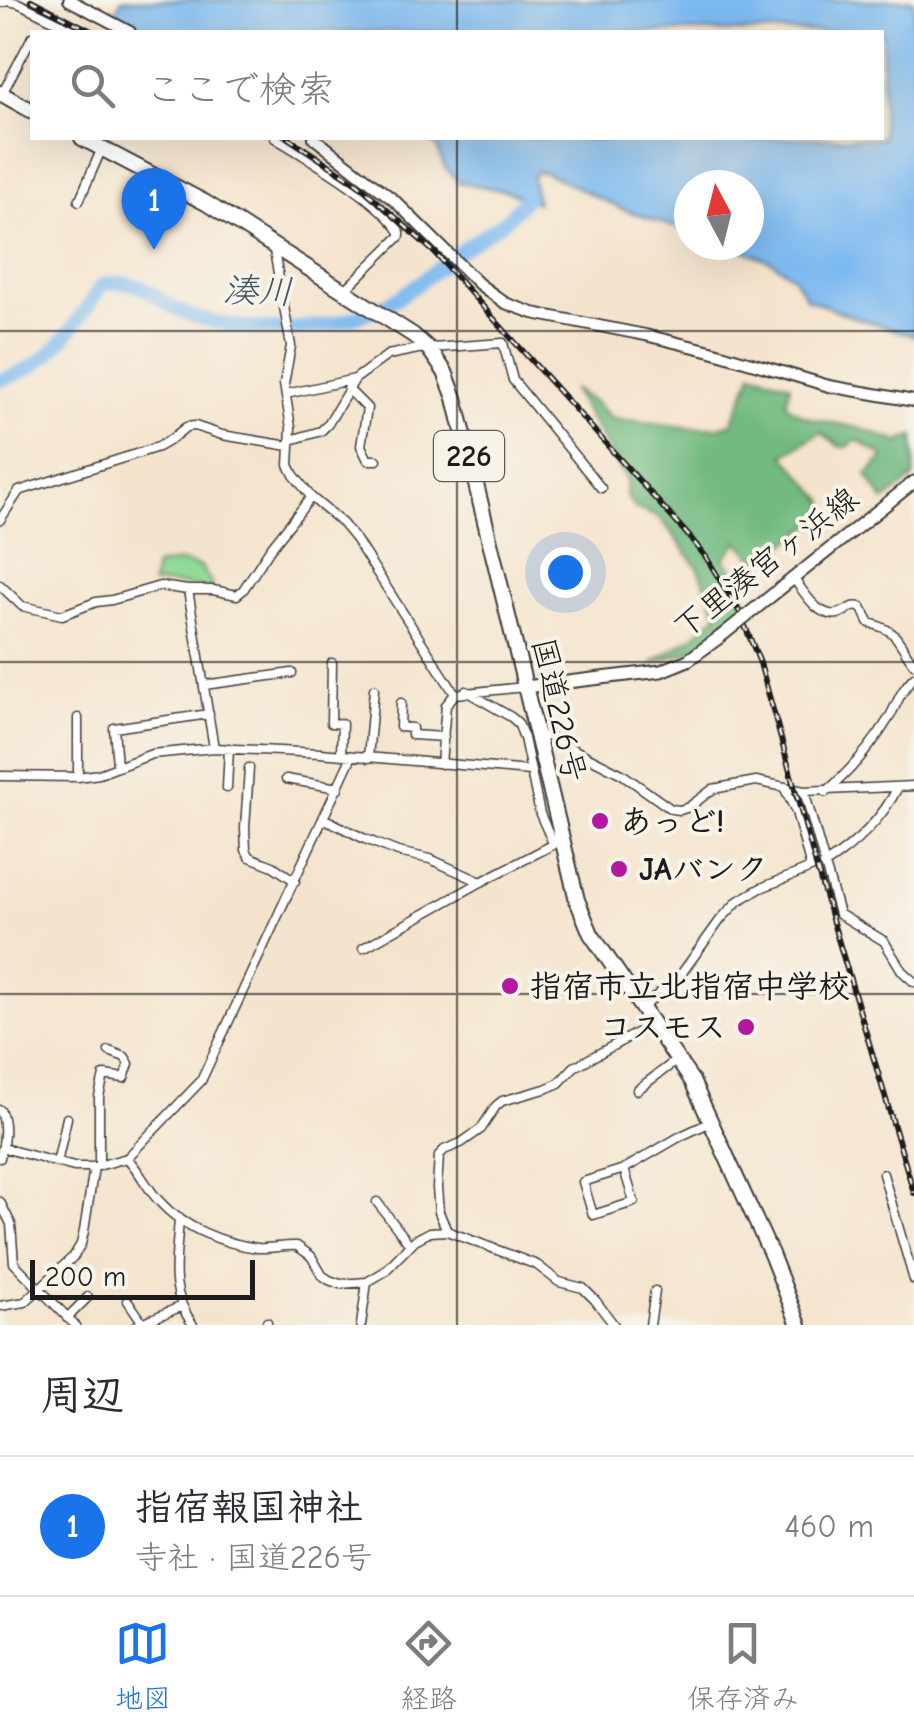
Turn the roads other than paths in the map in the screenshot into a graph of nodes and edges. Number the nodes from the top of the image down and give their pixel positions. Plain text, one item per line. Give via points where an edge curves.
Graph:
1 (69, 0) edge
2 (0, 3) edge
3 (44, 16) junction
4 (37, 30) edge
5 (74, 30) edge
6 (126, 30) edge
7 (30, 42) edge
8 (1, 95) edge
9 (30, 110) edge
10 (86, 140) edge
11 (278, 140) edge
12 (317, 140) edge
13 (102, 148) junction
14 (79, 202) dead end
15 (273, 245) junction
16 (345, 290) junction
17 (429, 349) junction
18 (355, 379) junction
19 (348, 388) junction
20 (286, 394) junction
21 (914, 401) edge
22 (290, 443) junction
23 (378, 460) dead end
24 (914, 482) edge
25 (601, 488) dead end
26 (310, 497) junction
27 (0, 520) edge
28 (793, 578) junction
29 (0, 585) edge
30 (188, 590) junction
31 (332, 663) dead end
32 (914, 664) edge
33 (292, 673) dead end
34 (914, 677) edge
35 (204, 684) junction
36 (526, 687) junction
37 (374, 689) dead end
38 (466, 691) junction
39 (454, 694) junction
40 (401, 703) dead end
41 (209, 714) junction
42 (78, 718) dead end
43 (444, 737) junction
44 (538, 737) junction
45 (214, 748) junction
46 (229, 748) junction
47 (341, 756) junction
48 (352, 756) junction
49 (368, 758) junction
50 (441, 764) junction
51 (117, 766) junction
52 (248, 768) dead end
53 (530, 771) junction
54 (0, 776) edge
55 (78, 777) junction
56 (286, 780) dead end
57 (914, 786) edge
58 (898, 787) junction
59 (227, 788) dead end
60 (338, 788) junction
61 (784, 789) junction
62 (804, 791) junction
63 (826, 792) junction
64 (324, 819) junction
65 (557, 842) junction
66 (824, 865) junction
67 (295, 880) junction
68 (480, 882) junction
69 (363, 948) dead end
70 (914, 982) edge
71 (642, 1008) junction
72 (653, 1024) junction
73 (109, 1051) dead end
74 (678, 1059) junction
75 (636, 1090) dead end
76 (0, 1110) edge
77 (67, 1118) dead end
78 (711, 1122) junction
79 (3, 1148) junction
80 (0, 1158) edge
81 (127, 1158) junction
82 (56, 1162) junction
83 (96, 1167) junction
84 (624, 1169) junction
85 (883, 1174) dead end
86 (0, 1202) edge
87 (377, 1202) dead end
88 (179, 1218) junction
89 (447, 1231) junction
90 (410, 1245) junction
91 (914, 1280) edge
92 (367, 1282) junction
93 (39, 1291) junction
94 (655, 1291) dead end
95 (88, 1297) dead end
96 (128, 1300) dead end
97 (0, 1306) edge
98 (180, 1307) junction
99 (67, 1318) junction
100 (140, 1324) edge
101 (75, 1325) edge
102 (193, 1325) edge
103 (360, 1325) edge
104 (614, 1325) edge
105 (650, 1325) edge
106 (800, 1325) edge

1 - 6 street
2 - 3 street via 18,3
3 - 4 street
3 - 5 street
7 - 8 street
8 - 9 highway
10 - 13 highway, 国道226号 / 226
11 - 16 street via 379,209 400,232
12 - 21 street via 395,201 495,298 518,309
13 - 14 street
13 - 15 highway, 国道226号 / 226
15 - 16 highway, 国道226号 / 226
15 - 20 street via 291,346
16 - 17 highway, 国道226号 / 226
17 - 18 street via 388,355
17 - 25 street via 502,343 514,380
17 - 36 highway, 国道226号 / 226 via 455,398
18 - 19 street
18 - 20 street
19 - 22 street via 321,431
19 - 23 street via 368,408 361,446 368,460
20 - 22 street
22 - 26 street via 294,476
22 - 27 street via 186,427 158,447 19,492
24 - 28 main road, 下里湊宮ヶ浜線
26 - 30 street via 237,595
26 - 39 street via 356,540
28 - 32 street via 823,612 861,608 870,623 894,633
28 - 36 main road, 下里湊宮ヶ浜線, bridge via 688,660 661,671
29 - 30 street via 28,609 62,616 160,586
30 - 35 street
31 - 47 street via 331,723 342,724
33 - 35 street
34 - 63 street via 866,751
35 - 41 street
36 - 38 street
36 - 44 highway, 国道226号 / 226
37 - 49 street
38 - 39 street
38 - 53 street via 518,723
39 - 43 street via 446,705
40 - 43 street via 400,727 412,728 412,735
41 - 45 street
41 - 51 street via 114,728
42 - 55 street
43 - 50 street
44 - 61 street via 622,774 680,810 726,786 768,782
44 - 65 highway, 国道226号 / 226
45 - 46 street
45 - 51 street via 152,754
46 - 47 street
46 - 59 street
47 - 48 street
48 - 49 street
48 - 60 street
49 - 50 street
50 - 53 street
51 - 55 street
52 - 67 street via 246,850
53 - 65 street via 540,814
54 - 55 street
56 - 60 street
57 - 58 street
58 - 63 street
58 - 66 street via 864,833
60 - 64 street
61 - 62 street
61 - 71 street via 811,868 738,900 679,977
62 - 63 street
62 - 66 street
64 - 67 street
64 - 68 street
65 - 68 street
65 - 71 highway, 国道226号 / 226 via 591,934
66 - 70 street via 839,914 884,941
67 - 81 street via 201,1081
68 - 69 street
71 - 72 highway, 国道226号 / 226
72 - 74 highway, 国道226号 / 226
72 - 89 street via 574,1067 558,1083 502,1101 481,1129 444,1150 437,1188
73 - 83 street via 129,1064 124,1078 104,1075
74 - 75 street
74 - 78 highway, 国道226号 / 226
76 - 79 street
77 - 82 street
78 - 84 street
78 - 106 highway, 国道226号 / 226
79 - 80 street
79 - 82 street
81 - 83 street
81 - 88 street
82 - 83 street
83 - 93 street via 81,1244
84 - 84 street via 583,1182 593,1214 634,1202
85 - 91 street
86 - 93 street via 11,1224 14,1263
87 - 90 street
88 - 92 street via 256,1248 298,1246 329,1280
88 - 98 street via 174,1269
89 - 90 street via 430,1232
89 - 104 street via 583,1288
90 - 92 street
92 - 103 street
93 - 97 street
93 - 99 street
94 - 105 street
95 - 99 street
96 - 100 street
98 - 100 street
98 - 102 street
99 - 101 street

